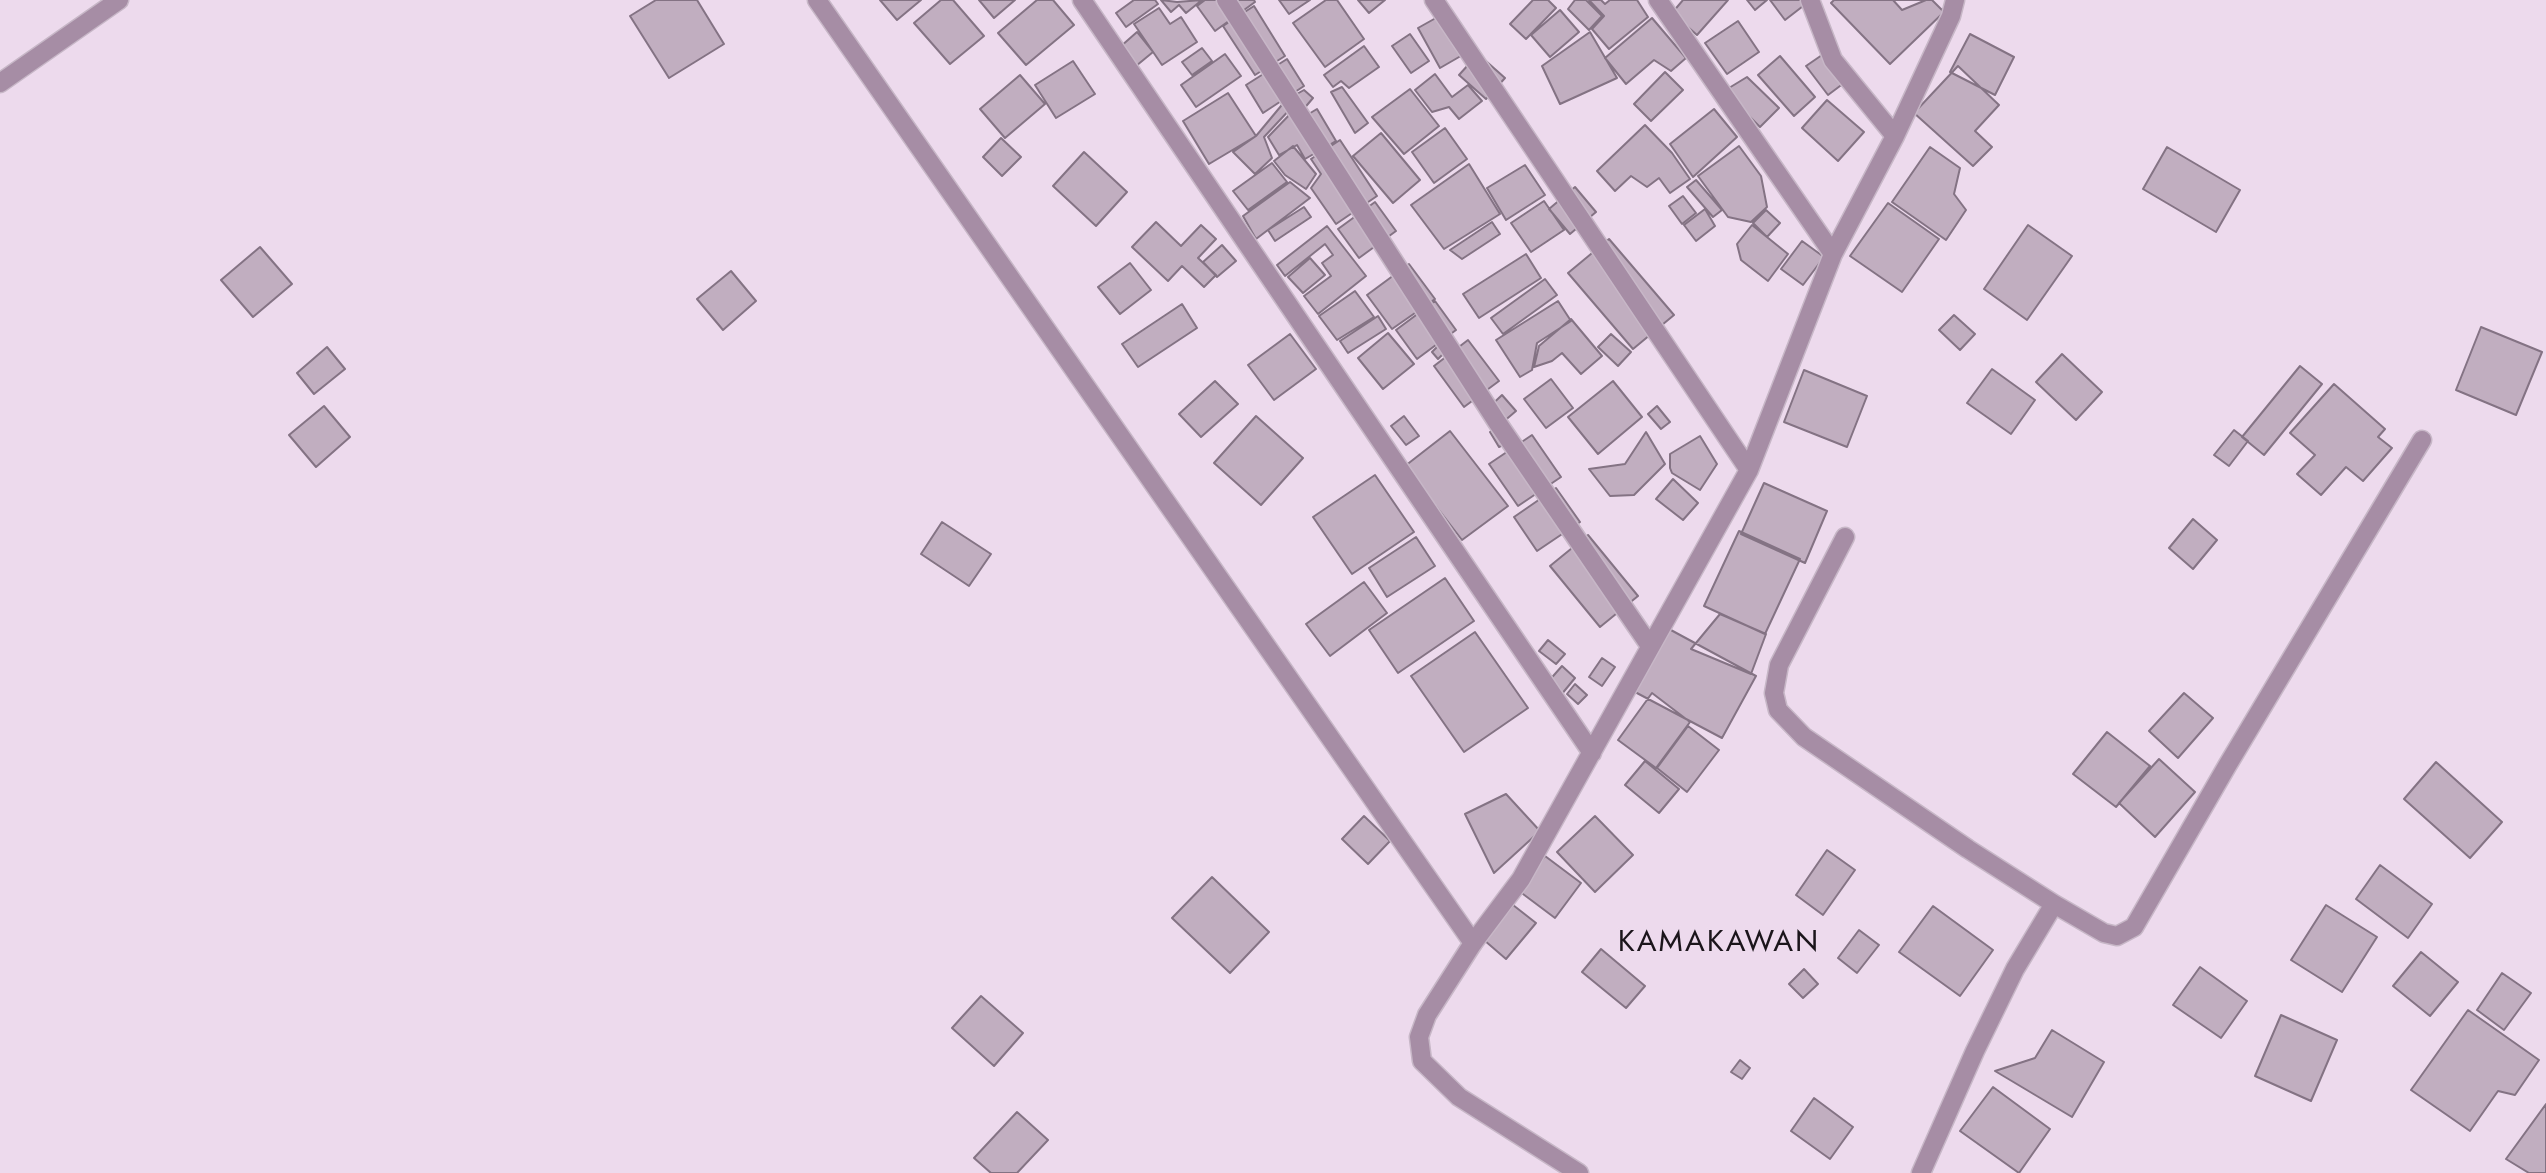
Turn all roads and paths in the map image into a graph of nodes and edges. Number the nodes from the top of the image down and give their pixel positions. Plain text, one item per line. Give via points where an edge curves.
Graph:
1 (119, 0) edge
2 (817, 0) edge
3 (1082, 0) edge
4 (1226, 0) edge
5 (1434, 0) edge
6 (1658, 0) edge
7 (1810, 0) edge
8 (1955, 0) edge
9 (0, 83) edge
10 (1895, 136) junction
11 (1833, 254) junction
12 (2422, 440) dead end
13 (1749, 470) junction
14 (1845, 537) dead end
15 (1650, 646) junction
16 (1592, 753) junction
17 (2054, 904) junction
18 (1473, 943) junction
19 (1578, 1173) edge
20 (1921, 1173) edge

1 - 9 street
2 - 18 street
3 - 16 street
4 - 15 street via 1497,422
5 - 13 street
6 - 11 street
7 - 10 street via 1832,60
8 - 10 street
10 - 11 street
11 - 13 street
12 - 17 street via 2134,927 2117,936 2104,933
13 - 15 street
14 - 17 street via 1779,665 1774,693 1777,710 1804,737
15 - 16 street
16 - 18 street via 1521,878
17 - 20 street via 2015,969
18 - 19 street via 1427,1015 1419,1037 1422,1061 1459,1097

